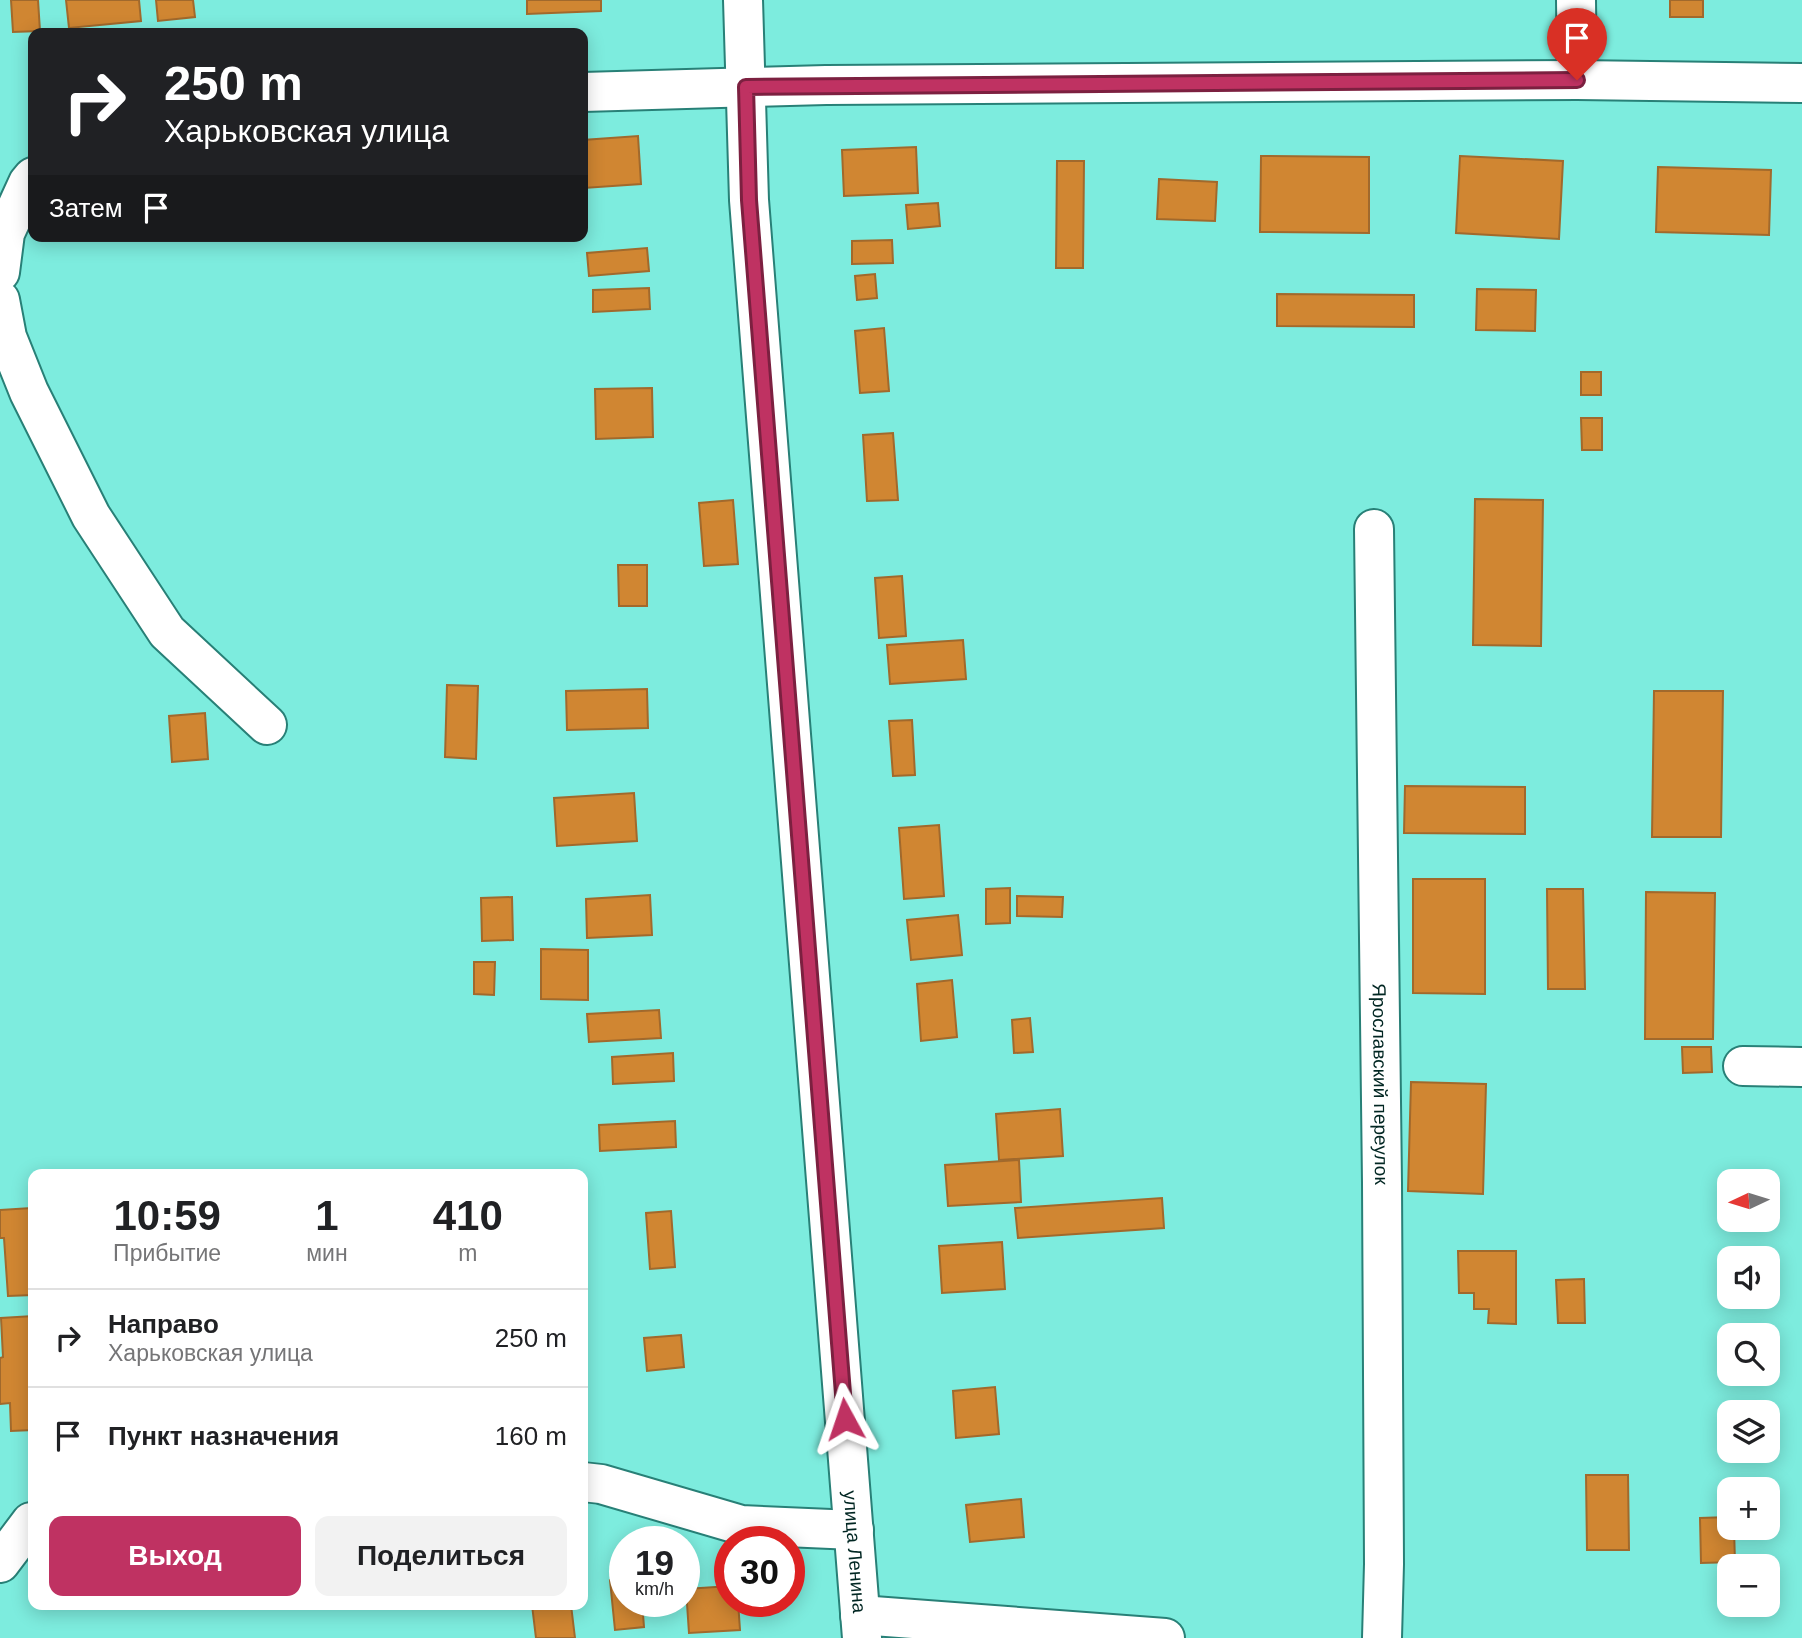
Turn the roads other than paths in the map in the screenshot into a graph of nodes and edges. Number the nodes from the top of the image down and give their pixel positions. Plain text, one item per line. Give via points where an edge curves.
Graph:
1 (743, 0) edge
2 (1576, 0) edge
3 (1577, 80) junction
4 (1802, 83) edge
5 (746, 87) junction
6 (588, 92) edge
7 (28, 183) edge
8 (0, 272) edge
9 (0, 300) edge
10 (1374, 530) dead end
11 (267, 725) dead end
12 (1743, 1066) dead end
13 (1802, 1067) edge
14 (588, 1483) edge
15 (22, 1523) edge
16 (854, 1530) junction
17 (0, 1563) edge
18 (861, 1626) edge
19 (1165, 1638) edge
20 (1382, 1638) edge

1 - 5 street, улица Ленина
2 - 3 street
3 - 4 street
3 - 5 street
5 - 6 street
5 - 16 street, улица Ленина via 749,200
7 - 8 street via 5,233
9 - 11 street via 7,337 29,391 91,516 167,632
10 - 20 street, Ярославский переулок
12 - 13 street
14 - 16 street via 741,1525
15 - 17 street
16 - 18 street, улица Ленина
18 - 19 street

